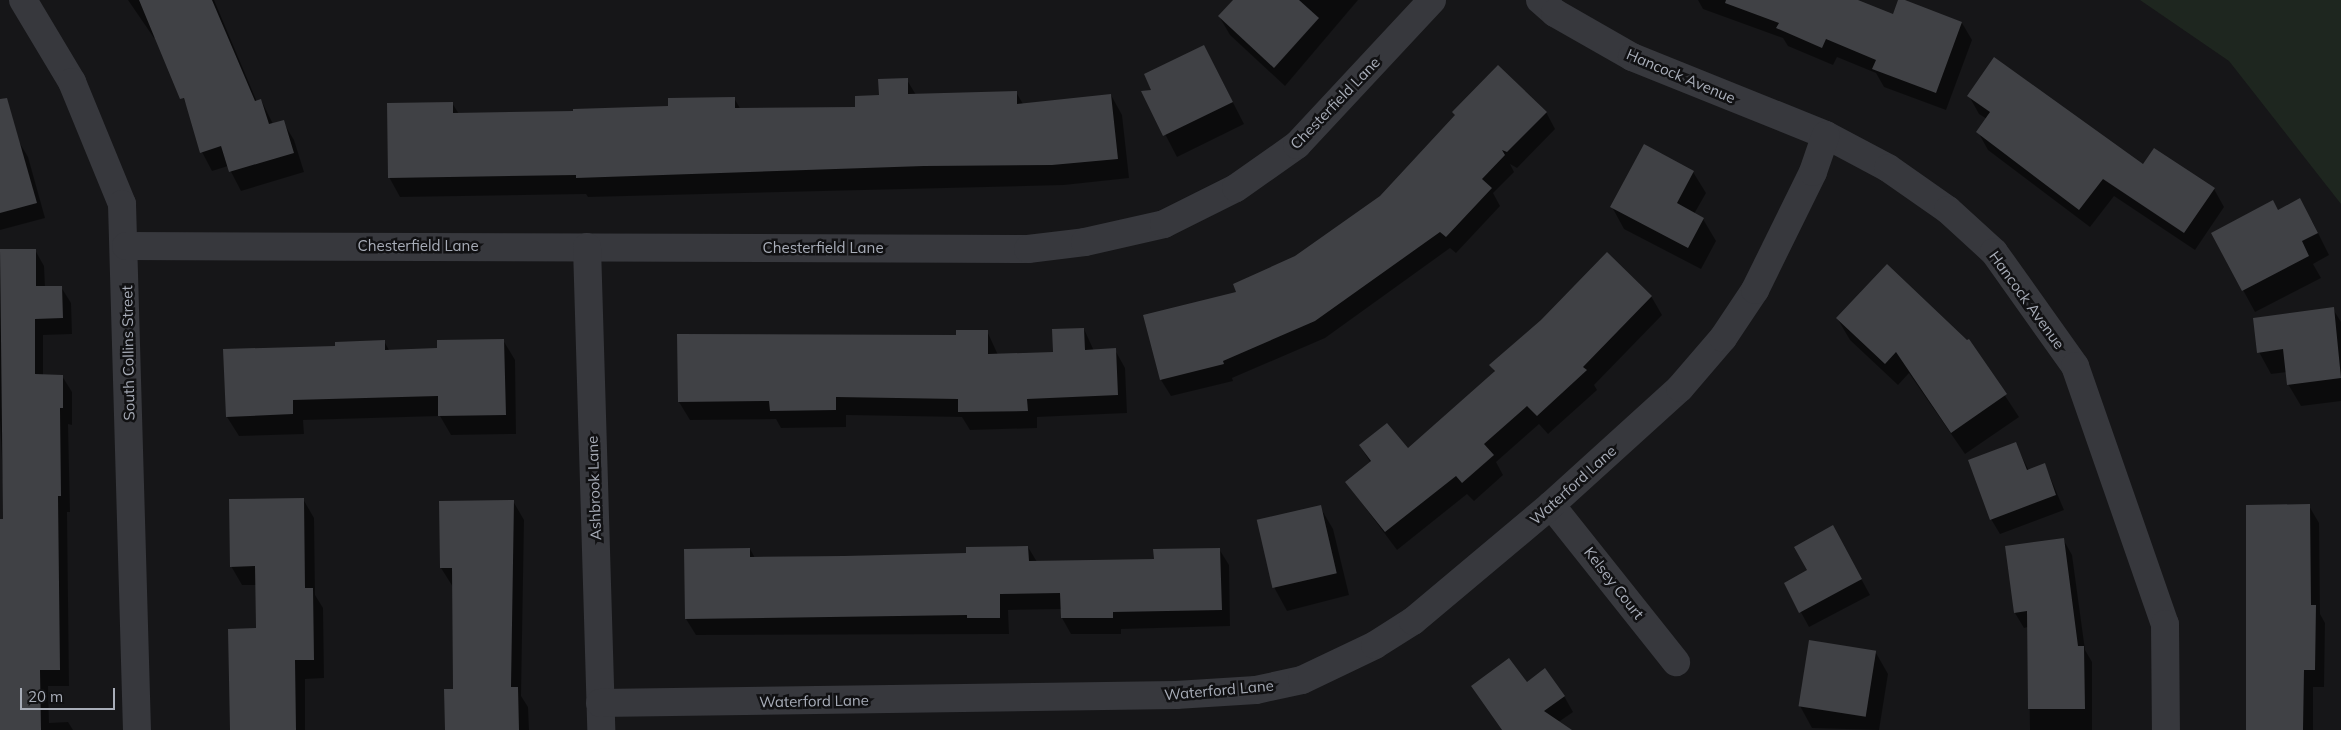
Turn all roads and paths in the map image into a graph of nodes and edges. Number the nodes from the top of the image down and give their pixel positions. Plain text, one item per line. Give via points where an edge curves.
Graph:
1 (23, 0) edge
2 (1432, 0) edge
3 (1540, 0) edge
4 (1826, 135) junction
5 (126, 246) junction
6 (588, 247) junction
7 (1551, 505) junction
8 (1676, 662) dead end
9 (600, 703) junction
10 (137, 730) edge
11 (601, 730) edge
12 (2166, 730) edge

1 - 5 street, South Collins Street via 72,82 103,153 122,204
2 - 6 street, Chesterfield Lane via 1297,145 1236,188 1164,224 1085,242 1028,249
3 - 4 street, Hancock Avenue via 1555,13 1632,57
4 - 7 street, Waterford Lane via 1813,172 1755,290 1723,338 1680,388
4 - 12 street, Hancock Avenue via 1888,168 1948,210 1994,252 2075,366 2165,624
5 - 6 street, Chesterfield Lane
5 - 10 street, South Collins Street
6 - 9 street, Ashbrook Lane
7 - 8 street, Kelsey Court
7 - 9 street, Waterford Lane via 1413,621 1375,645 1302,680 1256,690 1176,695
9 - 11 street, Ashbrook Lane

